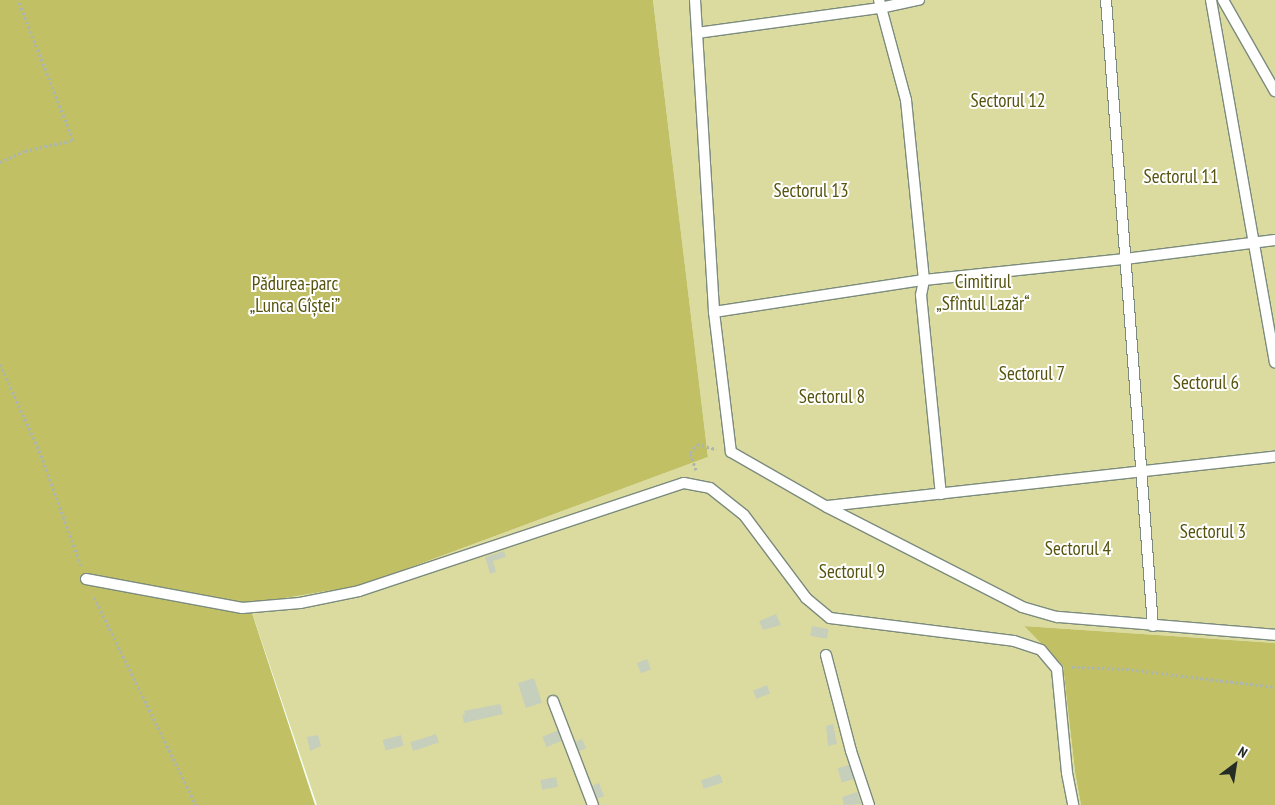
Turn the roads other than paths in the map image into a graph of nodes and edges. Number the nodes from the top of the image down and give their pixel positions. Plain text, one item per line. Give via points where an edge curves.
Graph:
1 (694, 0) edge
2 (919, 0) edge
3 (1106, 0) edge
4 (1211, 0) edge
5 (1223, 0) edge
6 (879, 4) edge
7 (697, 33) junction
8 (1275, 91) edge
9 (1275, 240) edge
10 (1256, 242) junction
11 (1125, 259) junction
12 (924, 280) junction
13 (714, 312) junction
14 (1275, 362) edge
15 (1275, 457) edge
16 (1140, 472) junction
17 (941, 494) junction
18 (827, 506) junction
19 (86, 579) road end
20 (1153, 626) junction
21 (1275, 635) edge
22 (826, 655) dead end
23 (553, 701) dead end
24 (593, 805) edge
25 (869, 805) edge
26 (1073, 805) edge

1 - 7 lane
2 - 6 lane
3 - 11 lane
4 - 10 lane
5 - 8 lane
6 - 7 lane
6 - 12 lane via 906,100
7 - 13 lane
9 - 10 lane
10 - 11 lane
10 - 14 lane
11 - 12 lane
11 - 16 lane
12 - 13 lane
12 - 17 lane via 921,296
13 - 18 lane via 731,452
15 - 16 lane
16 - 17 lane
16 - 20 lane
17 - 18 lane
18 - 20 lane via 1022,607 1058,617
19 - 26 lane via 242,608 300,603 359,591 684,483 710,488 744,515 806,598 830,618 1014,641 1041,650 1057,669
20 - 21 lane
22 - 25 lane
23 - 24 lane

